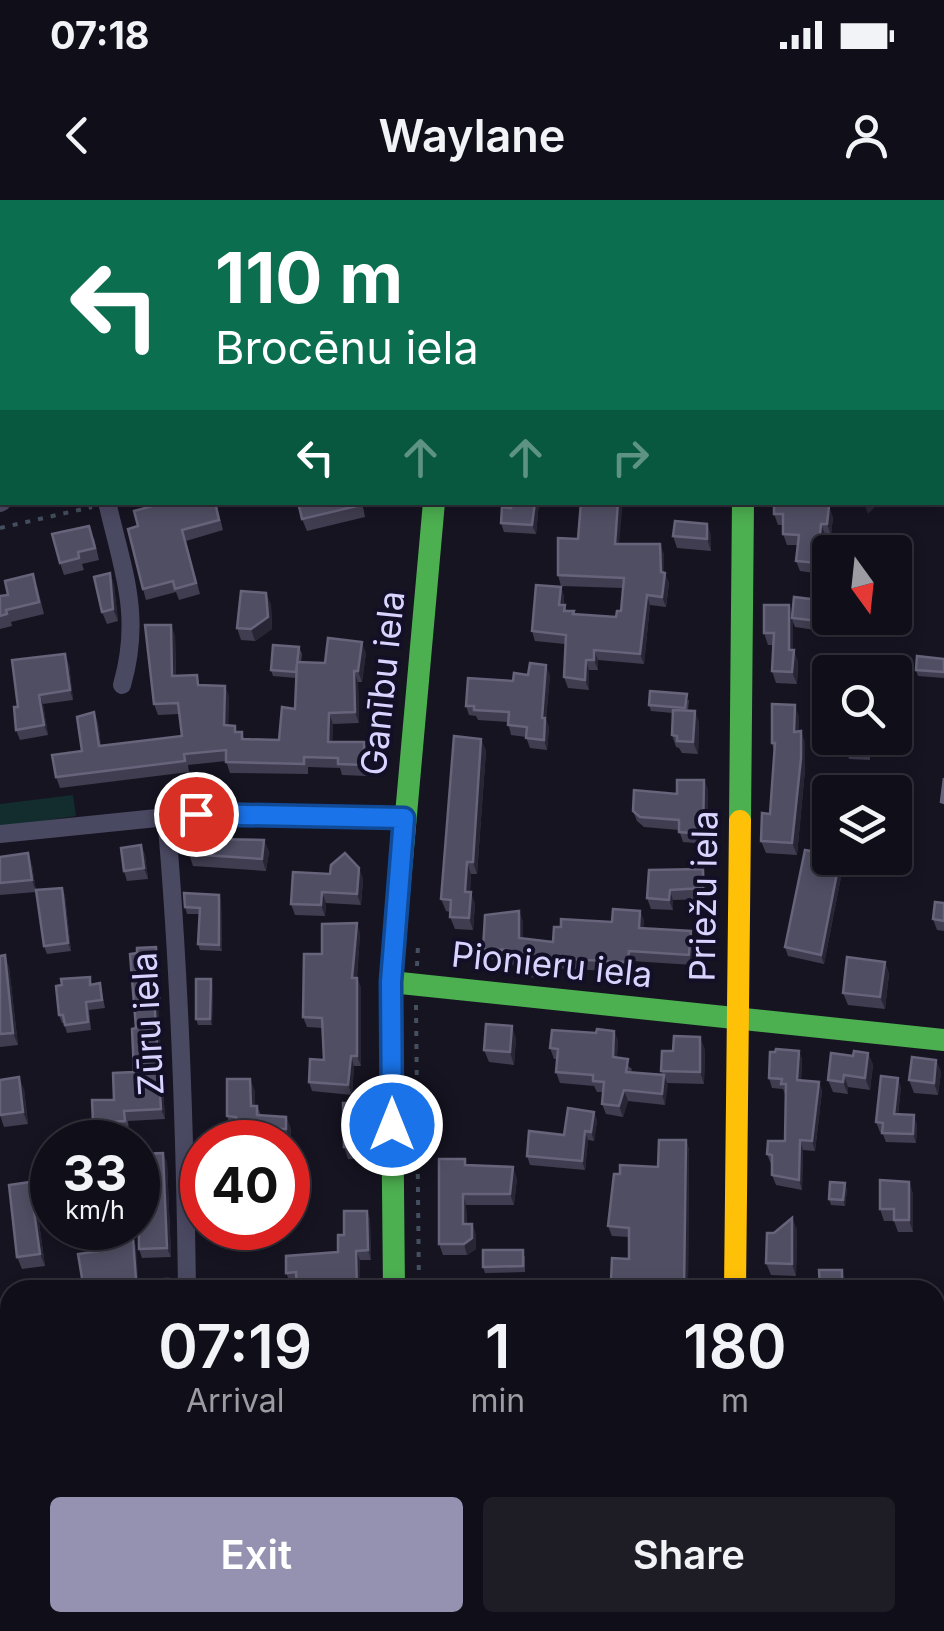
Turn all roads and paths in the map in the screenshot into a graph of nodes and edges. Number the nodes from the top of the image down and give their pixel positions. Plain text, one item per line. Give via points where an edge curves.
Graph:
1 (98, 505) edge
2 (107, 505) edge
3 (434, 505) edge
4 (743, 505) edge
5 (0, 528) edge
6 (122, 685) dead end
7 (166, 816) junction
8 (404, 818) junction
9 (0, 834) edge
10 (419, 930) dead end
11 (391, 982) junction
12 (416, 985) junction
13 (737, 1018) junction
14 (944, 1040) edge
15 (187, 1280) edge
16 (394, 1280) edge
17 (419, 1280) edge
18 (734, 1280) edge

1 - 5 path
2 - 6 street via 133,617
3 - 8 street, Ganību iela
4 - 13 street, Priežu iela
7 - 8 street
7 - 9 street
7 - 15 street, Zūru iela via 183,1072
8 - 11 street, Ganību iela
10 - 12 path
11 - 12 street, Pionieru iela
11 - 16 street, Ganību iela
12 - 13 street, Pionieru iela
12 - 17 path
13 - 14 street, Pionieru iela
13 - 18 street, Priežu iela

